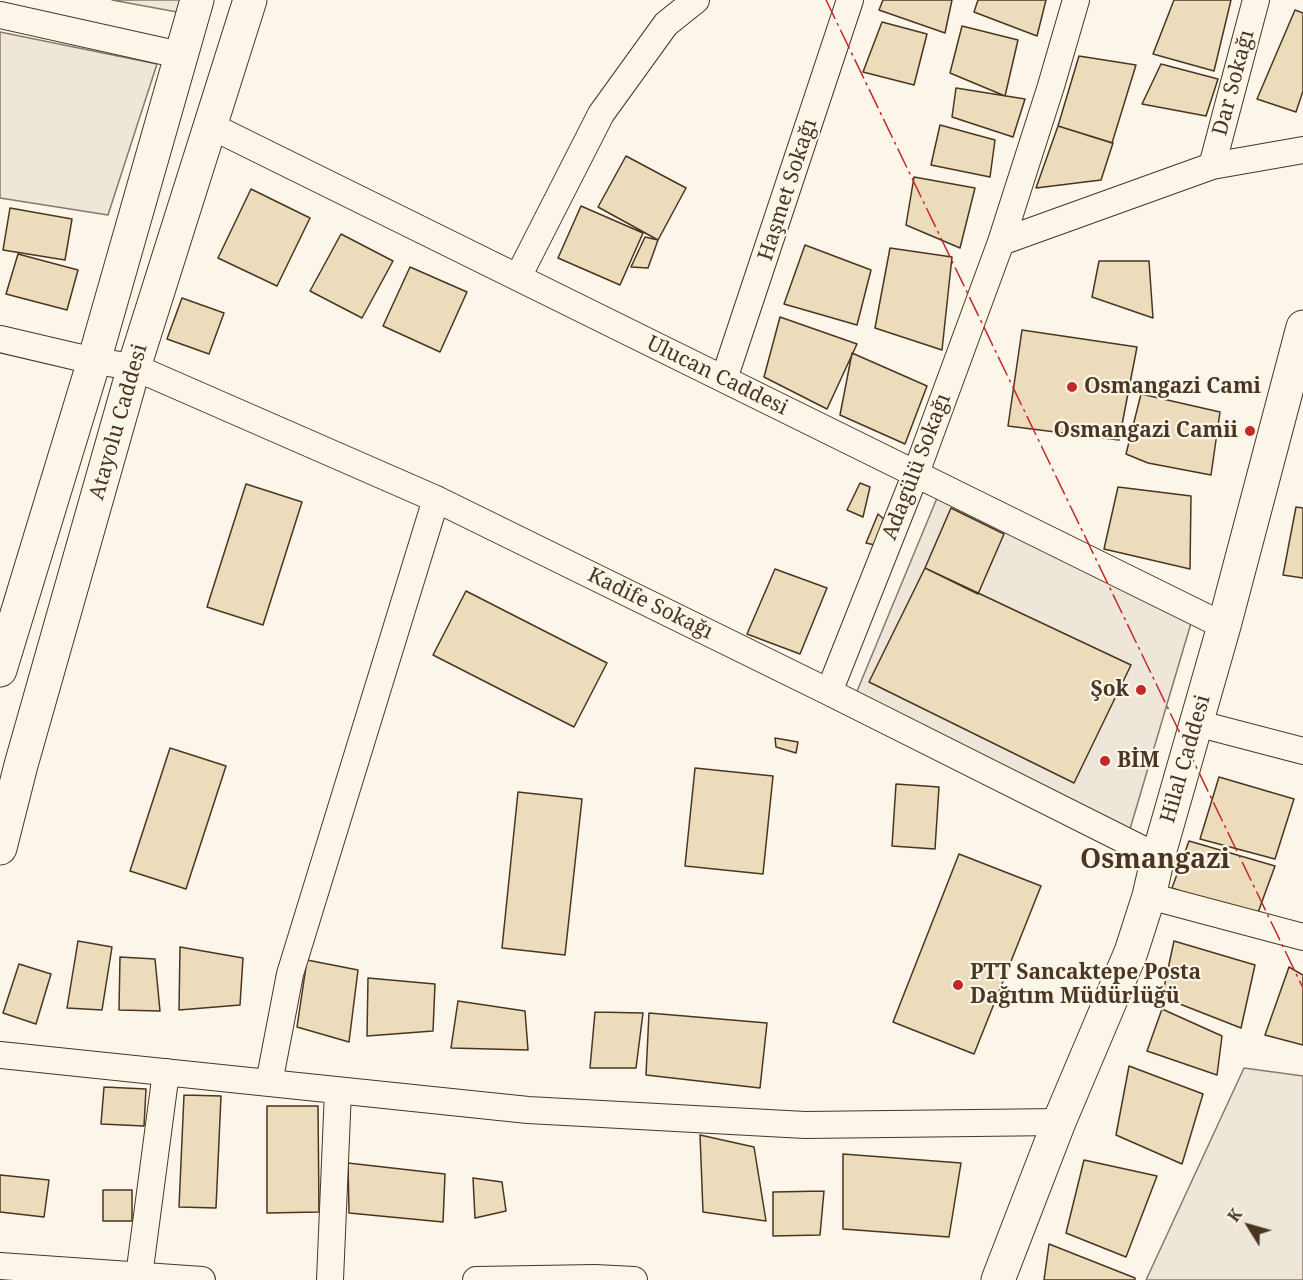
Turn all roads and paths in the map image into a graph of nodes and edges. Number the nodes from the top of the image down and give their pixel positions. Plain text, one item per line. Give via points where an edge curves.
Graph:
1 (197, 0) edge
2 (250, 0) edge
3 (696, 0) edge
4 (850, 0) edge
5 (1076, 0) edge
6 (1256, 0) edge
7 (0, 15) edge
8 (180, 55) junction
9 (211, 126) junction
10 (1303, 150) edge
11 (1212, 166) junction
12 (1001, 242) junction
13 (518, 277) junction
14 (1303, 327) edge
15 (0, 339) edge
16 (94, 361) junction
17 (134, 367) junction
18 (724, 379) junction
19 (915, 473) junction
20 (436, 499) junction
21 (1224, 626) junction
22 (0, 670) edge
23 (829, 692) junction
24 (1196, 723) junction
25 (1303, 751) edge
26 (10, 764) edge
27 (0, 848) edge
28 (1158, 857) junction
29 (1149, 896) junction
30 (1303, 937) edge
31 (0, 1055) edge
32 (166, 1072) junction
33 (269, 1083) junction
34 (338, 1091) junction
35 (1059, 1122) junction
36 (0, 1266) edge
37 (139, 1276) junction
38 (201, 1280) edge
39 (330, 1280) edge
40 (476, 1280) edge
41 (634, 1280) edge
42 (998, 1280) edge

1 - 8 main road, Atayolu Caddesi
2 - 9 main road, Atayolu Caddesi
3 - 13 street via 666,24 601,114
4 - 18 street, Haşmet Sokağı
5 - 12 street, Adagülü Sokağı
6 - 11 street, Dar Sokağı
7 - 8 street
8 - 16 main road, Atayolu Caddesi
9 - 13 street, Ulucan Caddesi
9 - 17 main road, Atayolu Caddesi
10 - 11 street
11 - 12 street
12 - 19 street, Adagülü Sokağı
13 - 18 street, Ulucan Caddesi
14 - 21 main road, Hilal Caddesi
15 - 16 street, Kadife Sokağı
16 - 17 street, Kadife Sokağı
16 - 22 main road, Atayolu Caddesi
17 - 20 street, Kadife Sokağı
17 - 26 main road, Atayolu Caddesi
18 - 19 street, Ulucan Caddesi
19 - 21 street, Ulucan Caddesi
19 - 23 street, Adagülü Sokağı
20 - 23 street, Kadife Sokağı
20 - 33 street via 290,974
21 - 24 main road, Hilal Caddesi
23 - 28 street, Kadife Sokağı
24 - 25 street
24 - 28 main road, Hilal Caddesi
26 - 27 main road, Atayolu Caddesi
28 - 29 main road, Hilal Caddesi
29 - 30 street
29 - 35 main road, Hilal Caddesi via 1131,952
31 - 32 street
32 - 33 street
32 - 37 street
33 - 34 street
34 - 35 street via 528,1110 805,1125
34 - 39 street
35 - 42 main road, Hilal Caddesi
36 - 37 street
37 - 38 street
40 - 41 street

